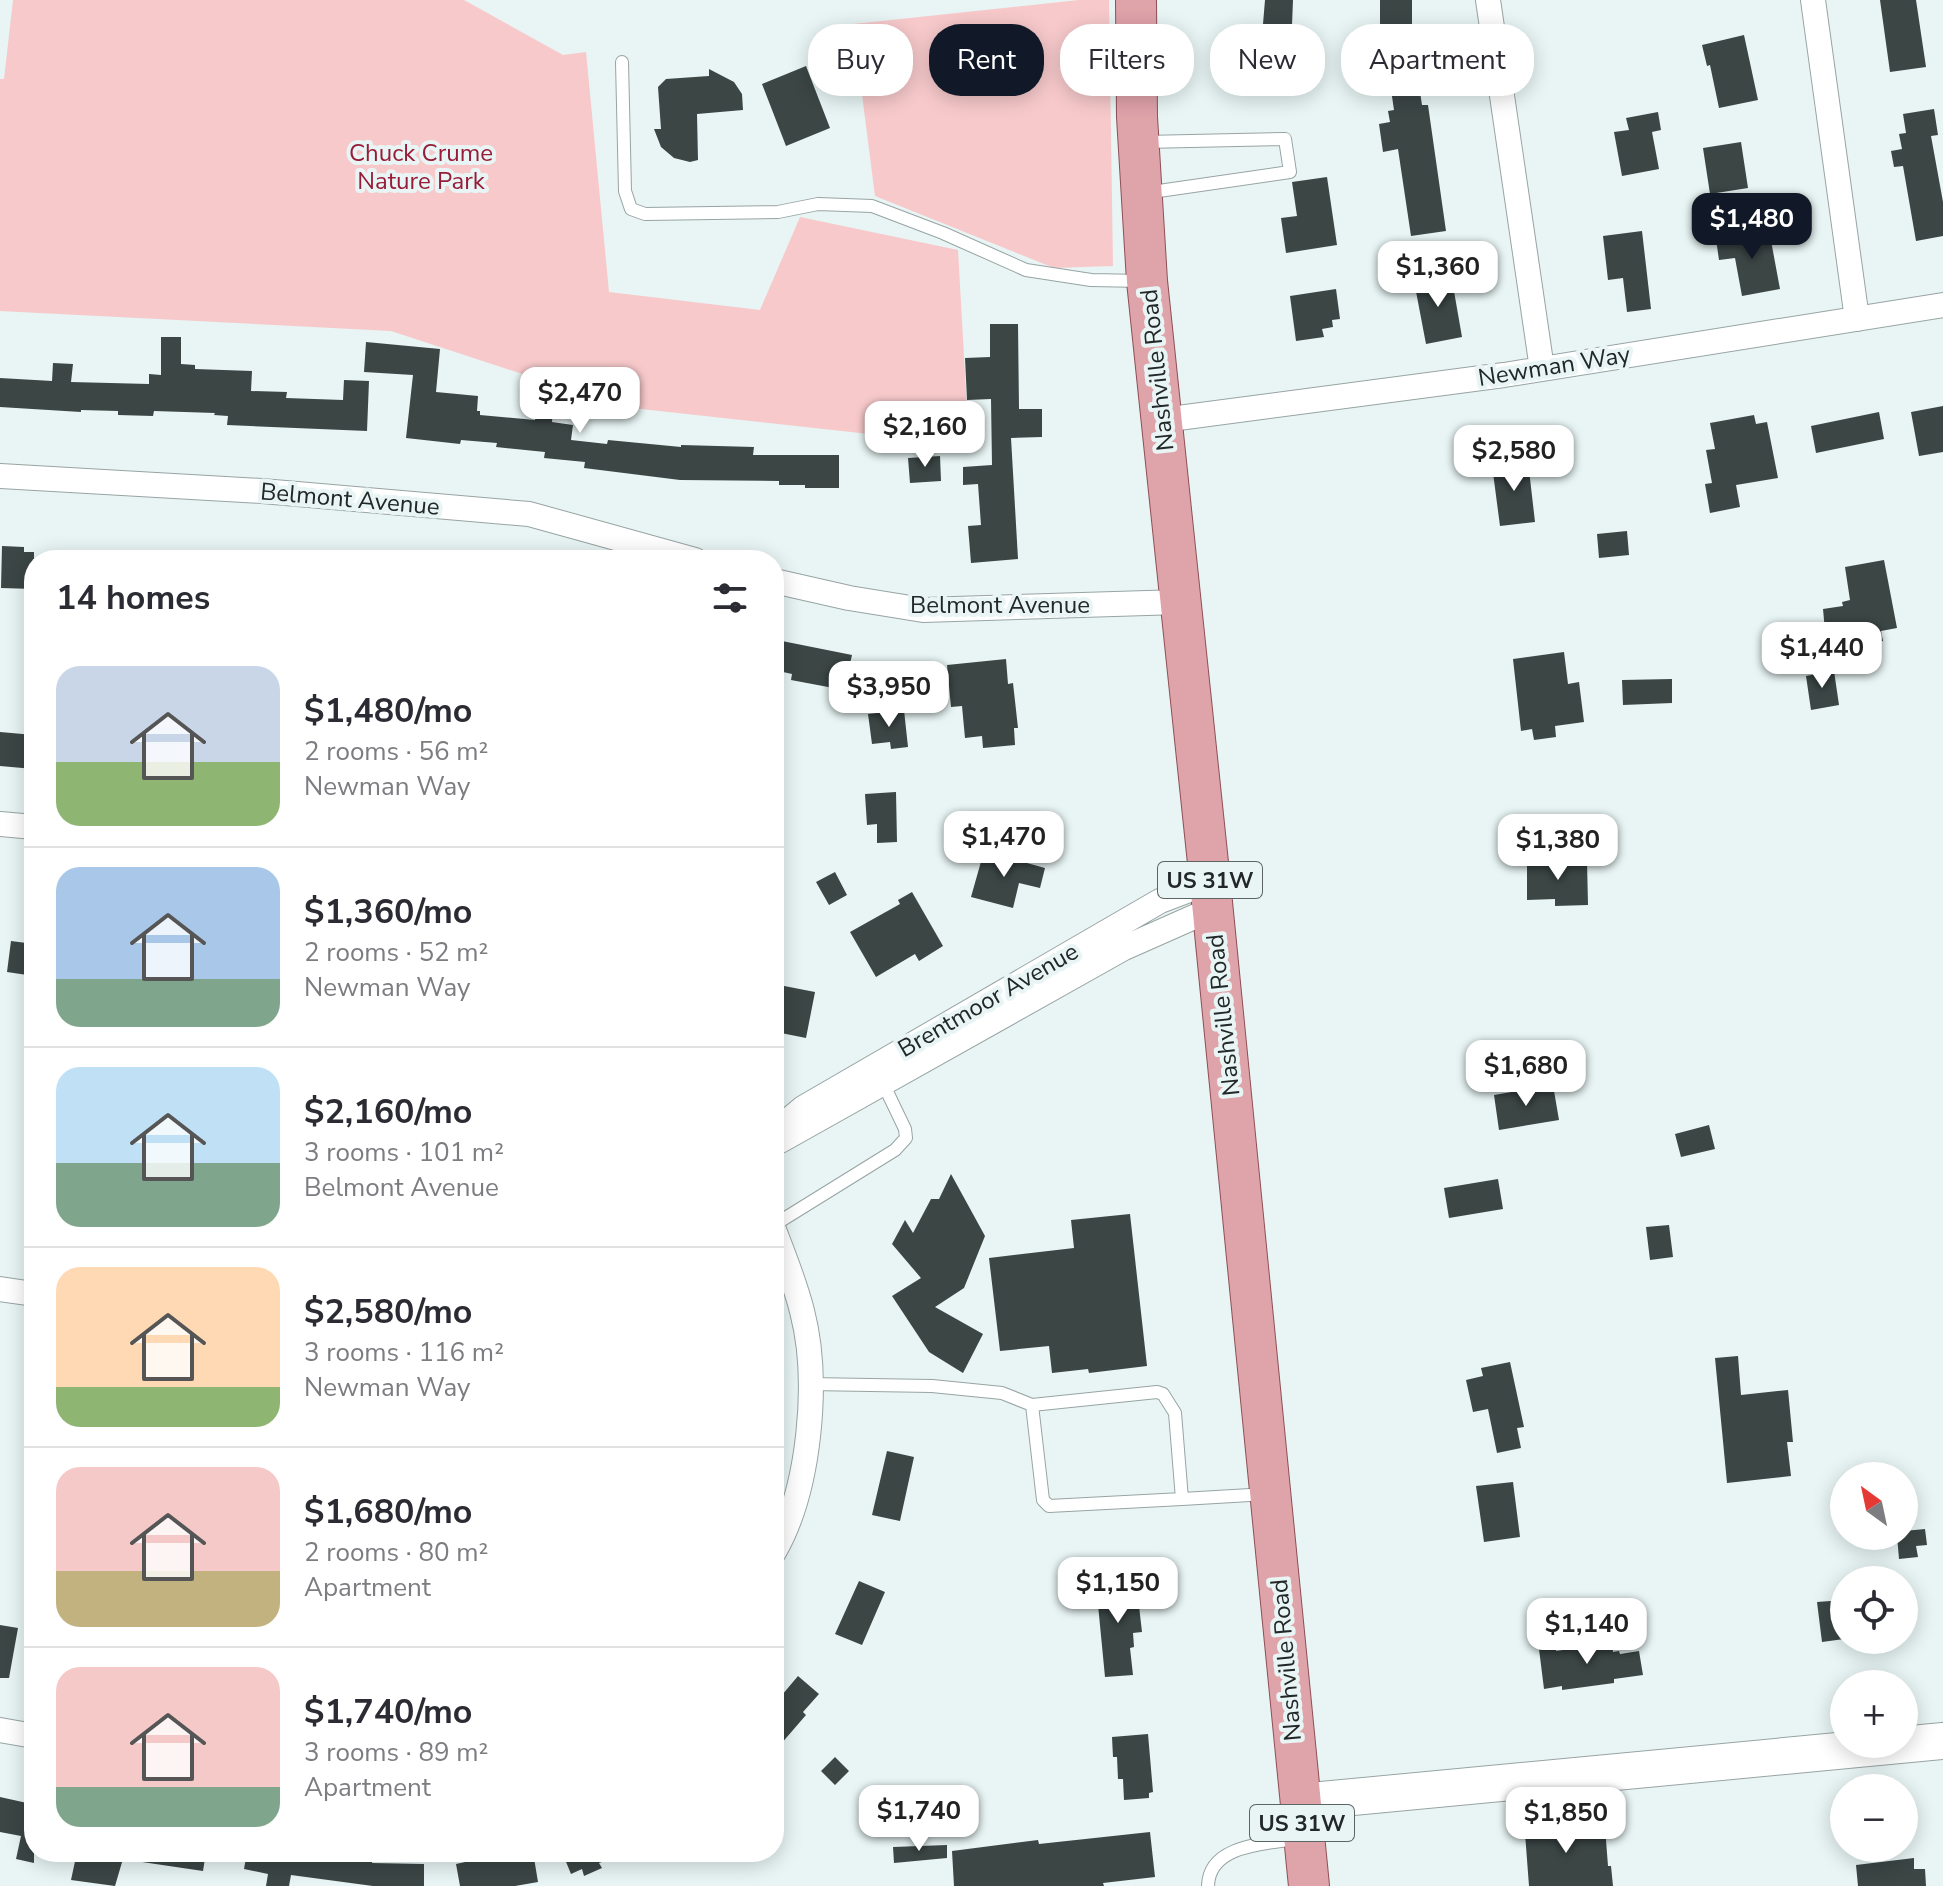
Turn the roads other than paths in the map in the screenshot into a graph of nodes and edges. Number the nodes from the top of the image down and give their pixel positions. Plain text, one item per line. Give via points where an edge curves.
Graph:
1 (1136, 0) edge
2 (1488, 0) edge
3 (1813, 0) edge
4 (622, 62) dead end
5 (1139, 142) junction
6 (1142, 193) junction
7 (1147, 281) junction
8 (1943, 305) edge
9 (1857, 319) junction
10 (1542, 369) junction
11 (1163, 420) junction
12 (0, 476) edge
13 (659, 550) edge
14 (784, 583) edge
15 (1180, 602) junction
16 (0, 824) edge
17 (24, 826) edge
18 (1211, 896) junction
19 (879, 1075) junction
20 (784, 1124) edge
21 (784, 1137) edge
22 (784, 1221) edge
23 (784, 1257) edge
24 (0, 1289) edge
25 (24, 1293) edge
26 (809, 1384) junction
27 (1032, 1405) junction
28 (1270, 1494) junction
29 (1182, 1499) junction
30 (784, 1525) edge
31 (0, 1730) edge
32 (24, 1734) edge
33 (1943, 1741) edge
34 (1302, 1820) junction
35 (1208, 1886) edge
36 (1309, 1886) edge

1 - 5 main road, Nashville Road / US 31W
2 - 10 street
3 - 9 street
4 - 7 lane via 625,191 631,209 645,214 872,206 1026,270 1091,280
5 - 6 main road, Nashville Road / US 31W
5 - 6 lane via 1285,139 1290,172
6 - 7 main road, Nashville Road / US 31W
7 - 11 main road, Nashville Road / US 31W
8 - 9 street, Newman Way
9 - 10 street, Newman Way
10 - 11 street, Newman Way
11 - 15 main road, Nashville Road / US 31W
12 - 13 street, Belmont Avenue via 529,514
14 - 15 street, Belmont Avenue via 923,610
15 - 18 main road, Nashville Road / US 31W
16 - 17 street
18 - 19 street, Brentmoor Avenue via 1124,948
18 - 28 main road, Nashville Road / US 31W
19 - 20 street, Brentmoor Avenue via 803,1108
19 - 21 street, Brentmoor Avenue
19 - 22 lane via 906,1138
23 - 26 street via 803,1314
24 - 25 street
26 - 27 lane via 932,1386 1002,1393
26 - 30 street via 801,1479
27 - 29 lane via 1043,1500 1049,1506
27 - 29 lane via 1163,1394 1175,1413
28 - 29 lane
28 - 34 main road, Nashville Road / US 31W
31 - 32 street
33 - 34 street
34 - 35 lane via 1224,1855 1210,1870
34 - 36 main road, Nashville Road / US 31W

